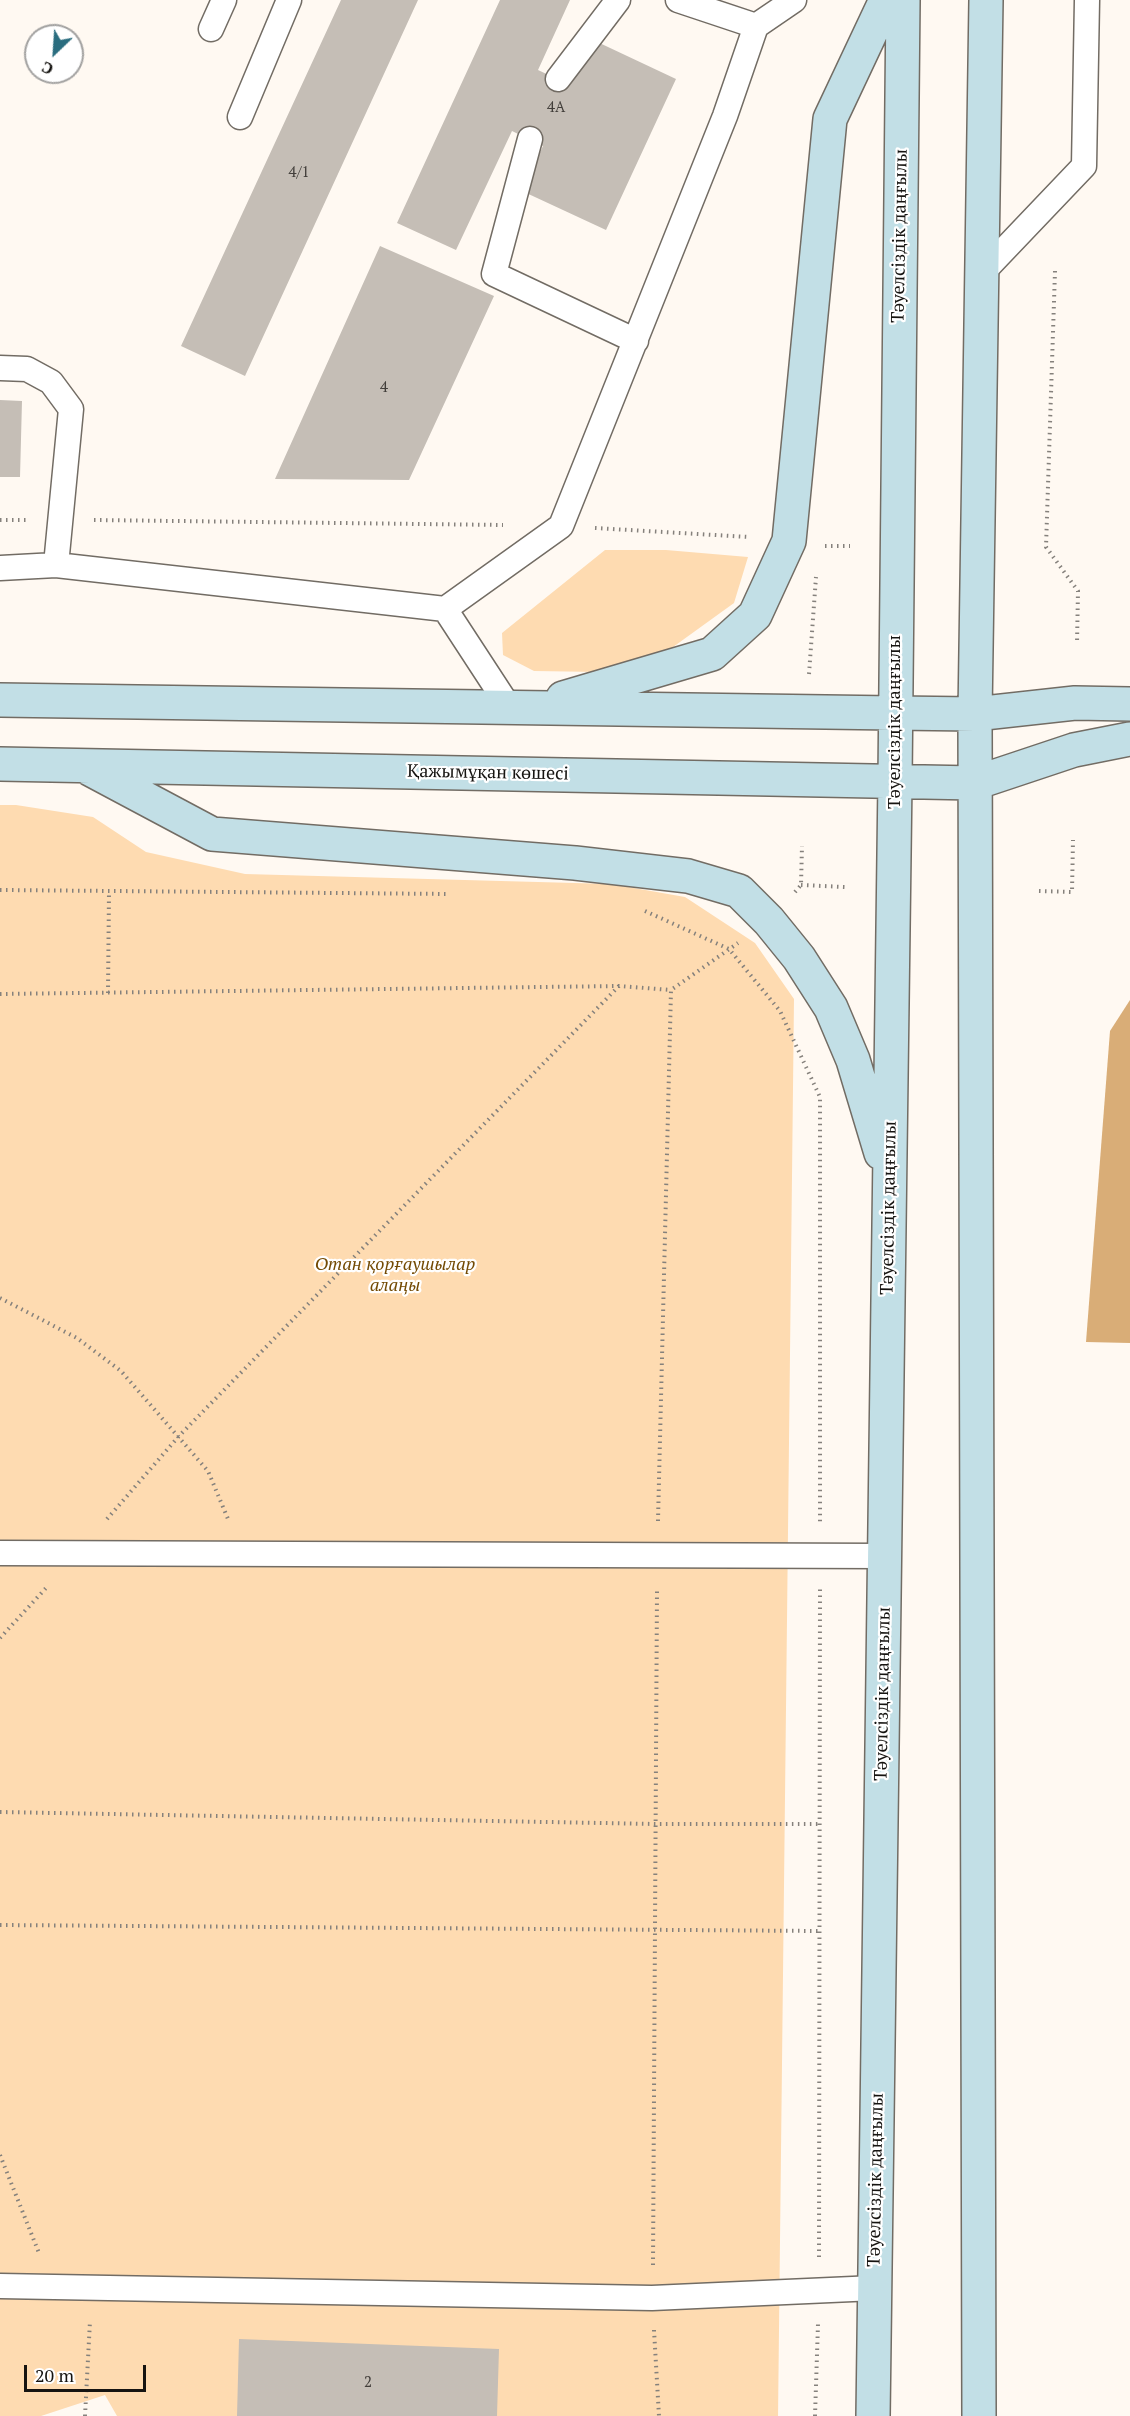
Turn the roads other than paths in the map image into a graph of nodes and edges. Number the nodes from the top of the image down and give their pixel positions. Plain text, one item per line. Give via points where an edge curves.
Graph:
1 (224, 0) edge
2 (289, 0) edge
3 (618, 0) edge
4 (678, 0) edge
5 (794, 0) edge
6 (886, 0) edge
7 (903, 0) edge
8 (986, 0) edge
9 (1087, 0) edge
10 (756, 26) junction
11 (212, 28) dead end
12 (558, 79) dead end
13 (240, 117) dead end
14 (530, 140) dead end
15 (982, 273) junction
16 (636, 341) junction
17 (0, 368) edge
18 (56, 565) junction
19 (0, 568) edge
20 (445, 609) junction
21 (0, 699) edge
22 (1130, 704) edge
23 (520, 707) junction
24 (894, 713) junction
25 (975, 714) junction
26 (1130, 740) edge
27 (0, 764) edge
28 (83, 765) junction
29 (895, 780) junction
30 (975, 783) junction
31 (890, 1183) junction
32 (0, 1553) edge
33 (885, 1556) junction
34 (0, 2286) edge
35 (875, 2288) junction
36 (873, 2416) edge
37 (979, 2416) edge

1 - 11 lane
2 - 13 lane
3 - 12 lane
4 - 10 lane
5 - 10 lane
6 - 23 main road via 830,119 804,544 755,615 712,654
7 - 24 main road, Тәуелсіздік даңғылы
8 - 15 main road
9 - 15 lane via 1084,166
10 - 16 lane via 725,116
14 - 16 lane via 494,274
15 - 25 main road
16 - 20 lane via 561,526
17 - 18 lane via 27,369 51,382 70,409
18 - 19 lane
18 - 20 lane
20 - 23 lane
21 - 23 main road
22 - 25 main road via 1075,703
23 - 24 main road
24 - 25 main road
24 - 29 main road, Тәуелсіздік даңғылы
25 - 30 main road
26 - 30 main road via 1074,750
27 - 28 main road, Қажымұқан көшесі
28 - 29 main road, Қажымұқан көшесі
28 - 31 main road via 212,834 688,876 739,891 799,958 831,1008 853,1060
29 - 30 main road, Қажымұқан көшесі
29 - 31 main road, Тәуелсіздік даңғылы
30 - 37 main road
31 - 33 main road, Тәуелсіздік даңғылы
32 - 33 lane
33 - 35 main road, Тәуелсіздік даңғылы
34 - 35 lane via 652,2298
35 - 36 main road, Тәуелсіздік даңғылы

